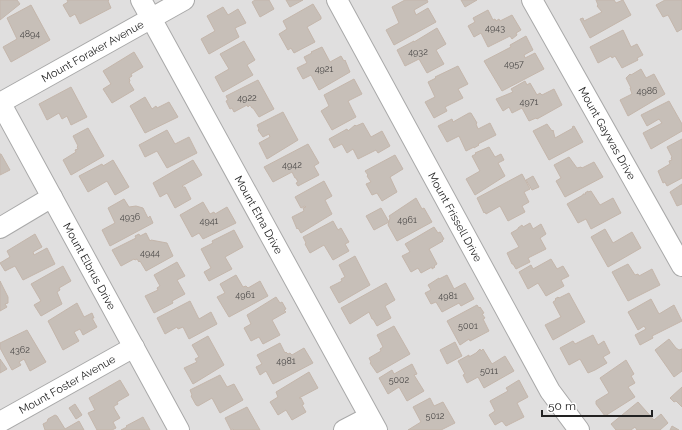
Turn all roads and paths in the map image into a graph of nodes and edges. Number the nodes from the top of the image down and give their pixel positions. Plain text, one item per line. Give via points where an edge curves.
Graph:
1 (142, 0) edge
2 (184, 0) edge
3 (337, 0) edge
4 (532, 0) edge
5 (151, 18) junction
6 (0, 102) edge
7 (52, 198) junction
8 (0, 228) edge
9 (682, 266) edge
10 (134, 347) junction
11 (0, 422) edge
12 (373, 423) edge
13 (179, 430) edge
14 (344, 430) edge
15 (579, 430) edge

1 - 5 street, Mount Etna Drive
2 - 5 street, Mount Foraker Avenue
3 - 15 street, Mount Frissell Drive via 550,391
4 - 9 street, Mount Gaywas Drive
5 - 6 street, Mount Foraker Avenue
5 - 12 street, Mount Etna Drive
6 - 7 street, Mount Elbrus Drive
7 - 8 street
7 - 10 street, Mount Elbrus Drive
10 - 11 street, Mount Foster Avenue
10 - 13 street, Mount Elbrus Drive
12 - 14 street

